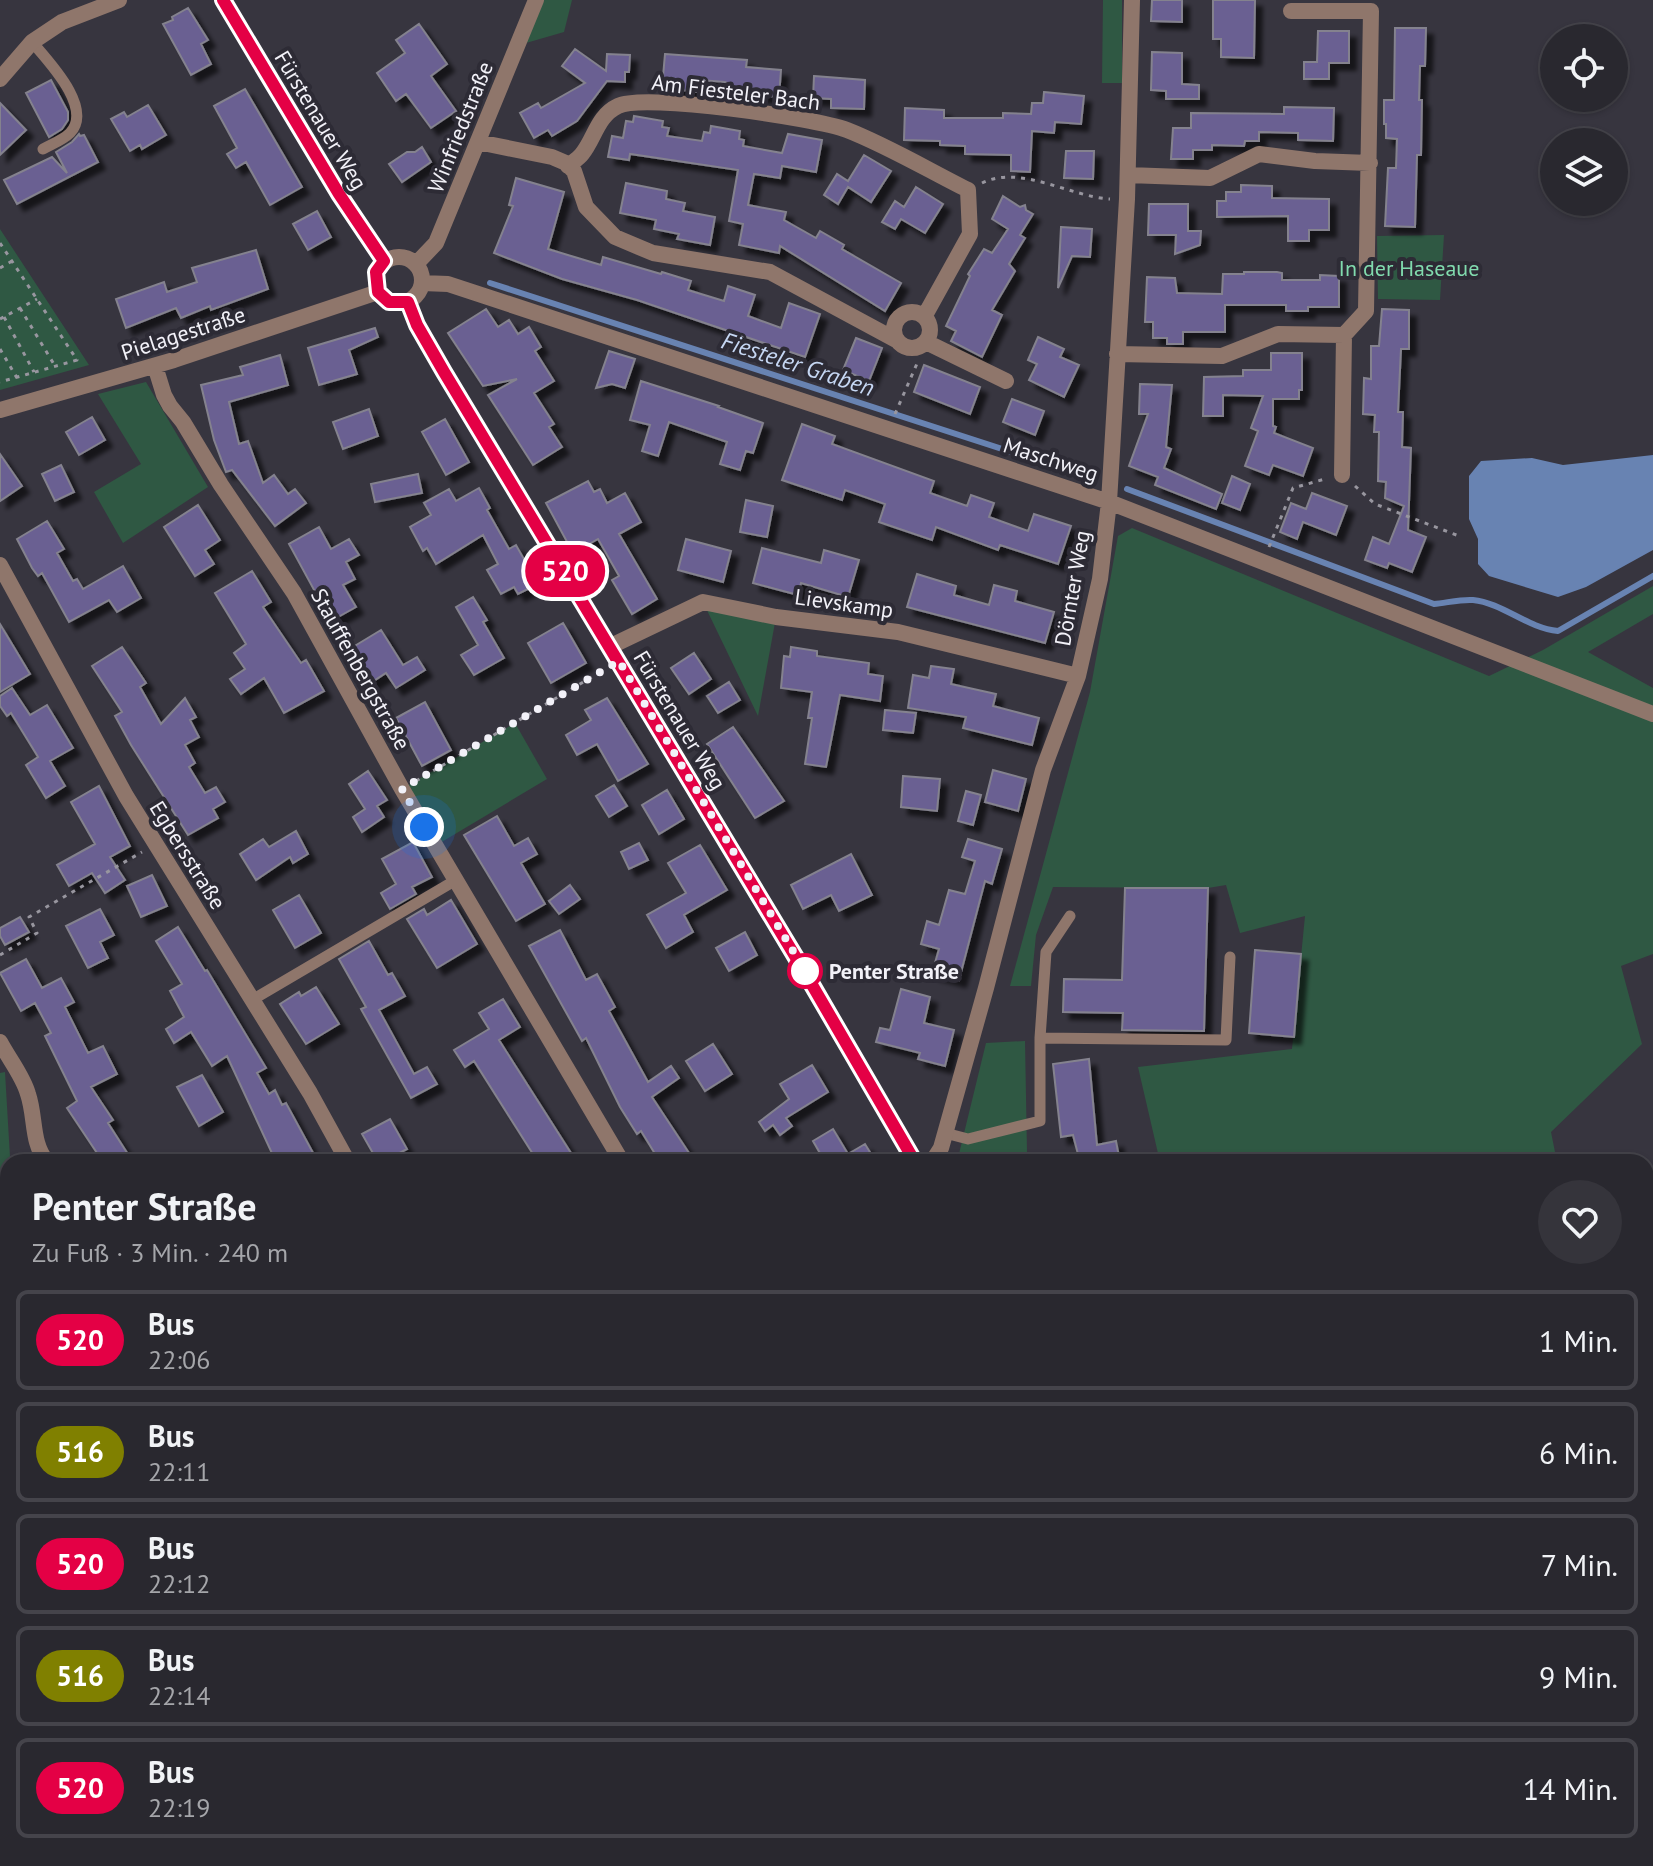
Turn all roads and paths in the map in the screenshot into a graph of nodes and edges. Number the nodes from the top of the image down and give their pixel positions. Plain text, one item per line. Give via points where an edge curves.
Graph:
1 (119, 0) edge
2 (223, 0) edge
3 (536, 0) edge
4 (1132, 0) edge
5 (1291, 11) dead end
6 (32, 42) junction
7 (0, 79) edge
8 (478, 142) junction
9 (43, 149) dead end
10 (1370, 163) junction
11 (568, 166) junction
12 (1128, 175) junction
13 (968, 190) junction
14 (1127, 199) junction
15 (0, 243) edge
16 (12, 261) junction
17 (384, 261) junction
18 (416, 264) junction
19 (0, 268) edge
20 (422, 283) junction
21 (378, 292) junction
22 (37, 299) junction
23 (408, 302) junction
24 (20, 308) junction
25 (924, 317) junction
26 (2, 318) edge
27 (1344, 335) junction
28 (896, 340) junction
29 (923, 344) junction
30 (0, 349) edge
31 (1117, 354) junction
32 (55, 366) junction
33 (155, 366) junction
34 (34, 372) junction
35 (17, 378) junction
36 (1006, 381) dead end
37 (0, 382) edge
38 (0, 410) edge
39 (897, 410) dead end
40 (1342, 475) junction
41 (1109, 502) junction
42 (1459, 536) dead end
43 (1268, 549) dead end
44 (0, 565) edge
45 (611, 646) junction
46 (619, 661) junction
47 (1078, 676) junction
48 (1653, 714) edge
49 (402, 789) junction
50 (156, 845) junction
51 (456, 880) junction
52 (1070, 916) dead end
53 (0, 955) edge
54 (1230, 957) dead end
55 (252, 1000) junction
56 (1040, 1038) junction
57 (0, 1042) edge
58 (945, 1133) junction
59 (42, 1154) edge
60 (343, 1154) edge
61 (617, 1154) edge
62 (910, 1154) edge
63 (937, 1154) edge

1 - 6 street via 62,22
2 - 17 street, Fürstenauer Weg
3 - 8 street, Winfriedstraße
4 - 12 street, Dörnter Weg
5 - 10 street via 1371,11
6 - 7 street
6 - 9 lane via 71,94 78,112 70,133
8 - 11 street via 552,157
8 - 18 street, Winfriedstraße via 436,243
10 - 12 street via 1259,154 1210,178
10 - 27 street via 1366,311
11 - 13 street, Am Fiesteler Bach via 583,154 602,118 618,106 640,101 800,119 846,130
11 - 28 street via 586,207 615,237 653,253 770,272
12 - 14 street, Dörnter Weg
13 - 14 path via 991,178 1037,179 1094,198
13 - 25 street via 970,234
14 - 31 street, Dörnter Weg
15 - 16 path
16 - 19 path
16 - 22 path
17 - 18 street via 404,257
17 - 21 street via 376,272
18 - 20 street
20 - 23 street
20 - 41 street, Maschweg via 448,284
21 - 23 street via 389,302
21 - 33 street, Pielagestraße
22 - 24 path
22 - 32 path via 77,360
23 - 45 street, Fürstenauer Weg via 444,372
24 - 26 path
24 - 32 path
25 - 28 street via 912,312 900,317 894,328
25 - 29 street via 930,332
26 - 34 path
27 - 31 street via 1278,334 1222,356
27 - 40 street
28 - 29 street via 907,348
29 - 36 street
29 - 39 path
30 - 35 path
31 - 41 street, Dörnter Weg
32 - 34 path
33 - 38 street, Pielagestraße
33 - 49 street, Stauffenbergstraße via 164,395 294,593
34 - 35 path
35 - 37 path
40 - 42 path via 1375,504
40 - 43 path via 1293,488
41 - 47 street, Dörnter Weg via 1100,579
41 - 48 street, Maschweg
44 - 50 street, Egbersstraße
45 - 46 street, Fürstenauer Weg
45 - 47 street, Lievskamp via 703,602 898,632
46 - 49 path
46 - 62 street, Fürstenauer Weg
47 - 58 street, Dörnter Weg via 1043,770
49 - 51 street, Stauffenbergstraße
50 - 53 path via 29,917 37,933
50 - 55 street, Egbersstraße
51 - 55 lane
51 - 61 street, Stauffenbergstraße
52 - 56 lane via 1046,952
54 - 56 lane via 1226,1040
55 - 60 street, Egbersstraße
56 - 58 lane via 1040,1121 968,1139
57 - 59 street via 27,1091
58 - 63 street, Dörnter Weg

